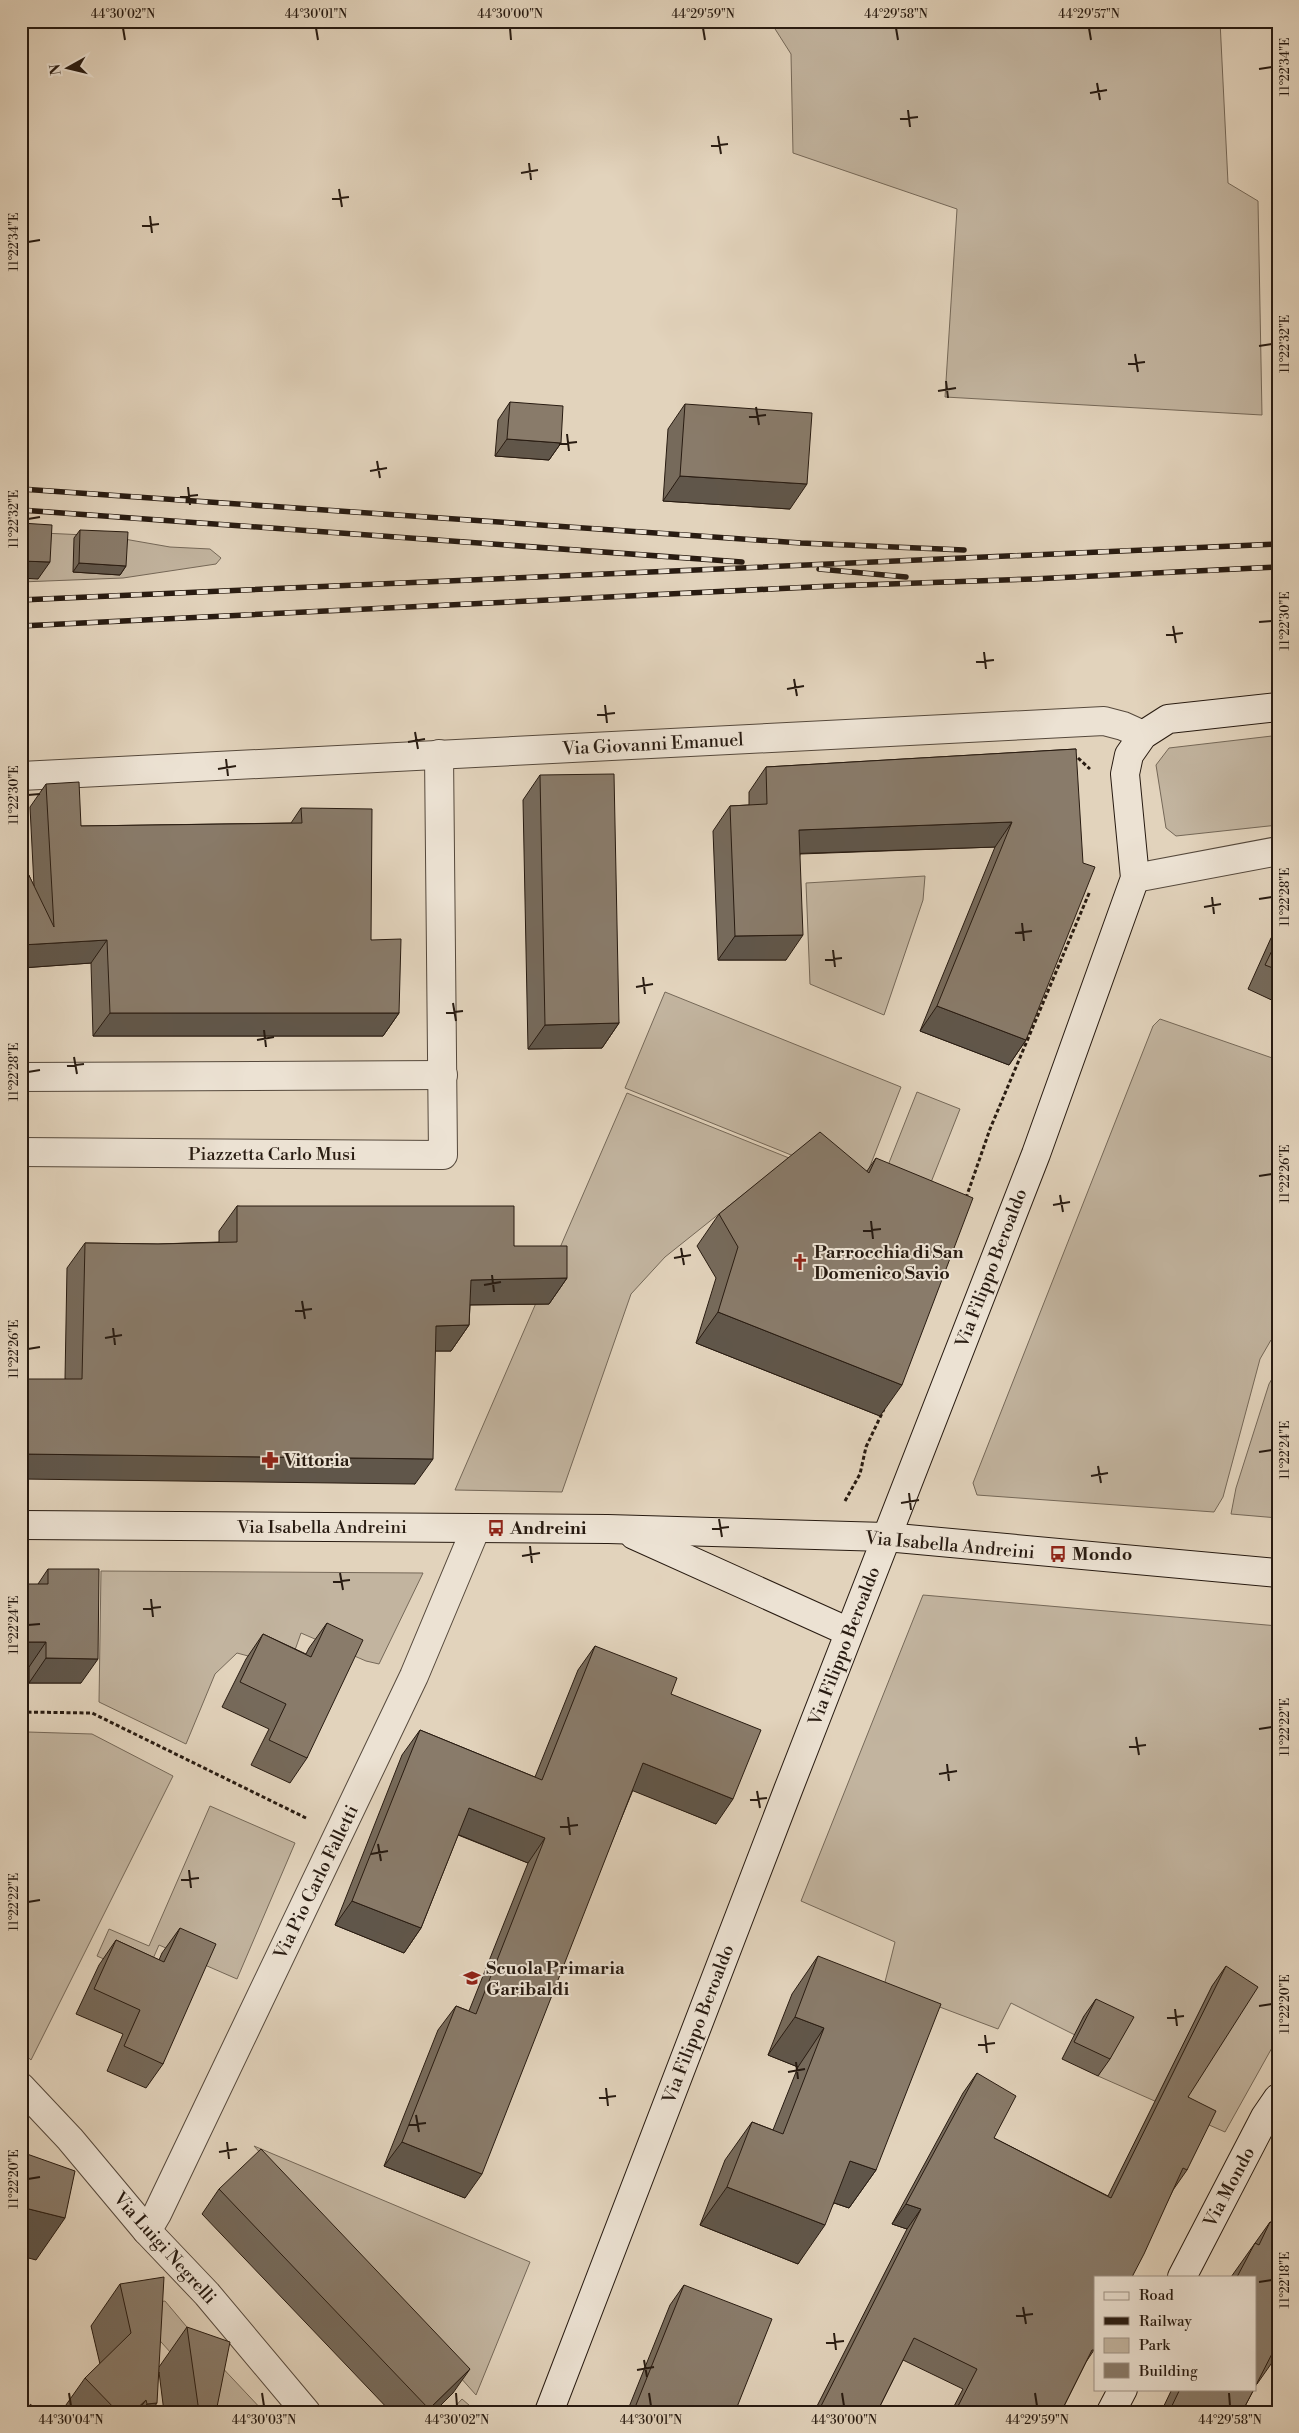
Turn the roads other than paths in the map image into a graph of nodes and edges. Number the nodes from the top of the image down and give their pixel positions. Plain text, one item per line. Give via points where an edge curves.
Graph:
1 (1278, 708) edge
2 (1143, 735) junction
3 (439, 754) junction
4 (21, 776) edge
5 (1278, 851) edge
6 (1135, 878) junction
7 (442, 1075) junction
8 (21, 1077) edge
9 (21, 1152) edge
10 (21, 1525) edge
11 (476, 1528) junction
12 (622, 1530) junction
13 (886, 1537) junction
14 (1278, 1573) edge
15 (849, 1632) junction
16 (21, 2087) edge
17 (1278, 2098) edge
18 (147, 2231) junction
19 (1183, 2276) edge
20 (1122, 2390) edge
21 (306, 2412) edge
22 (549, 2412) edge
23 (1111, 2412) edge

1 - 2 street via 1168,719
2 - 3 street, Via Giovanni Emanuel via 1104,721
2 - 6 street, Via Filippo Beroaldo via 1129,755 1125,774
3 - 4 street, Via Giovanni Emanuel
3 - 7 street, Piazzetta Carlo Musi
5 - 6 street
6 - 13 street, Via Filippo Beroaldo via 1036,1154
7 - 8 street
7 - 9 street, Piazzetta Carlo Musi via 443,1155
10 - 11 street, Via Isabella Andreini
11 - 12 street, Via Isabella Andreini
11 - 18 street, Via Pio Carlo Falletti via 414,1676
12 - 13 street, Via Isabella Andreini
12 - 15 street, Via Isabella Andreini
13 - 14 street, Via Isabella Andreini
13 - 15 street, Via Filippo Beroaldo
15 - 22 street, Via Filippo Beroaldo
16 - 18 street, Via Luigi Negrelli via 70,2139
17 - 19 street, Via Mondo
18 - 21 street, Via Luigi Negrelli via 207,2294
20 - 23 street

